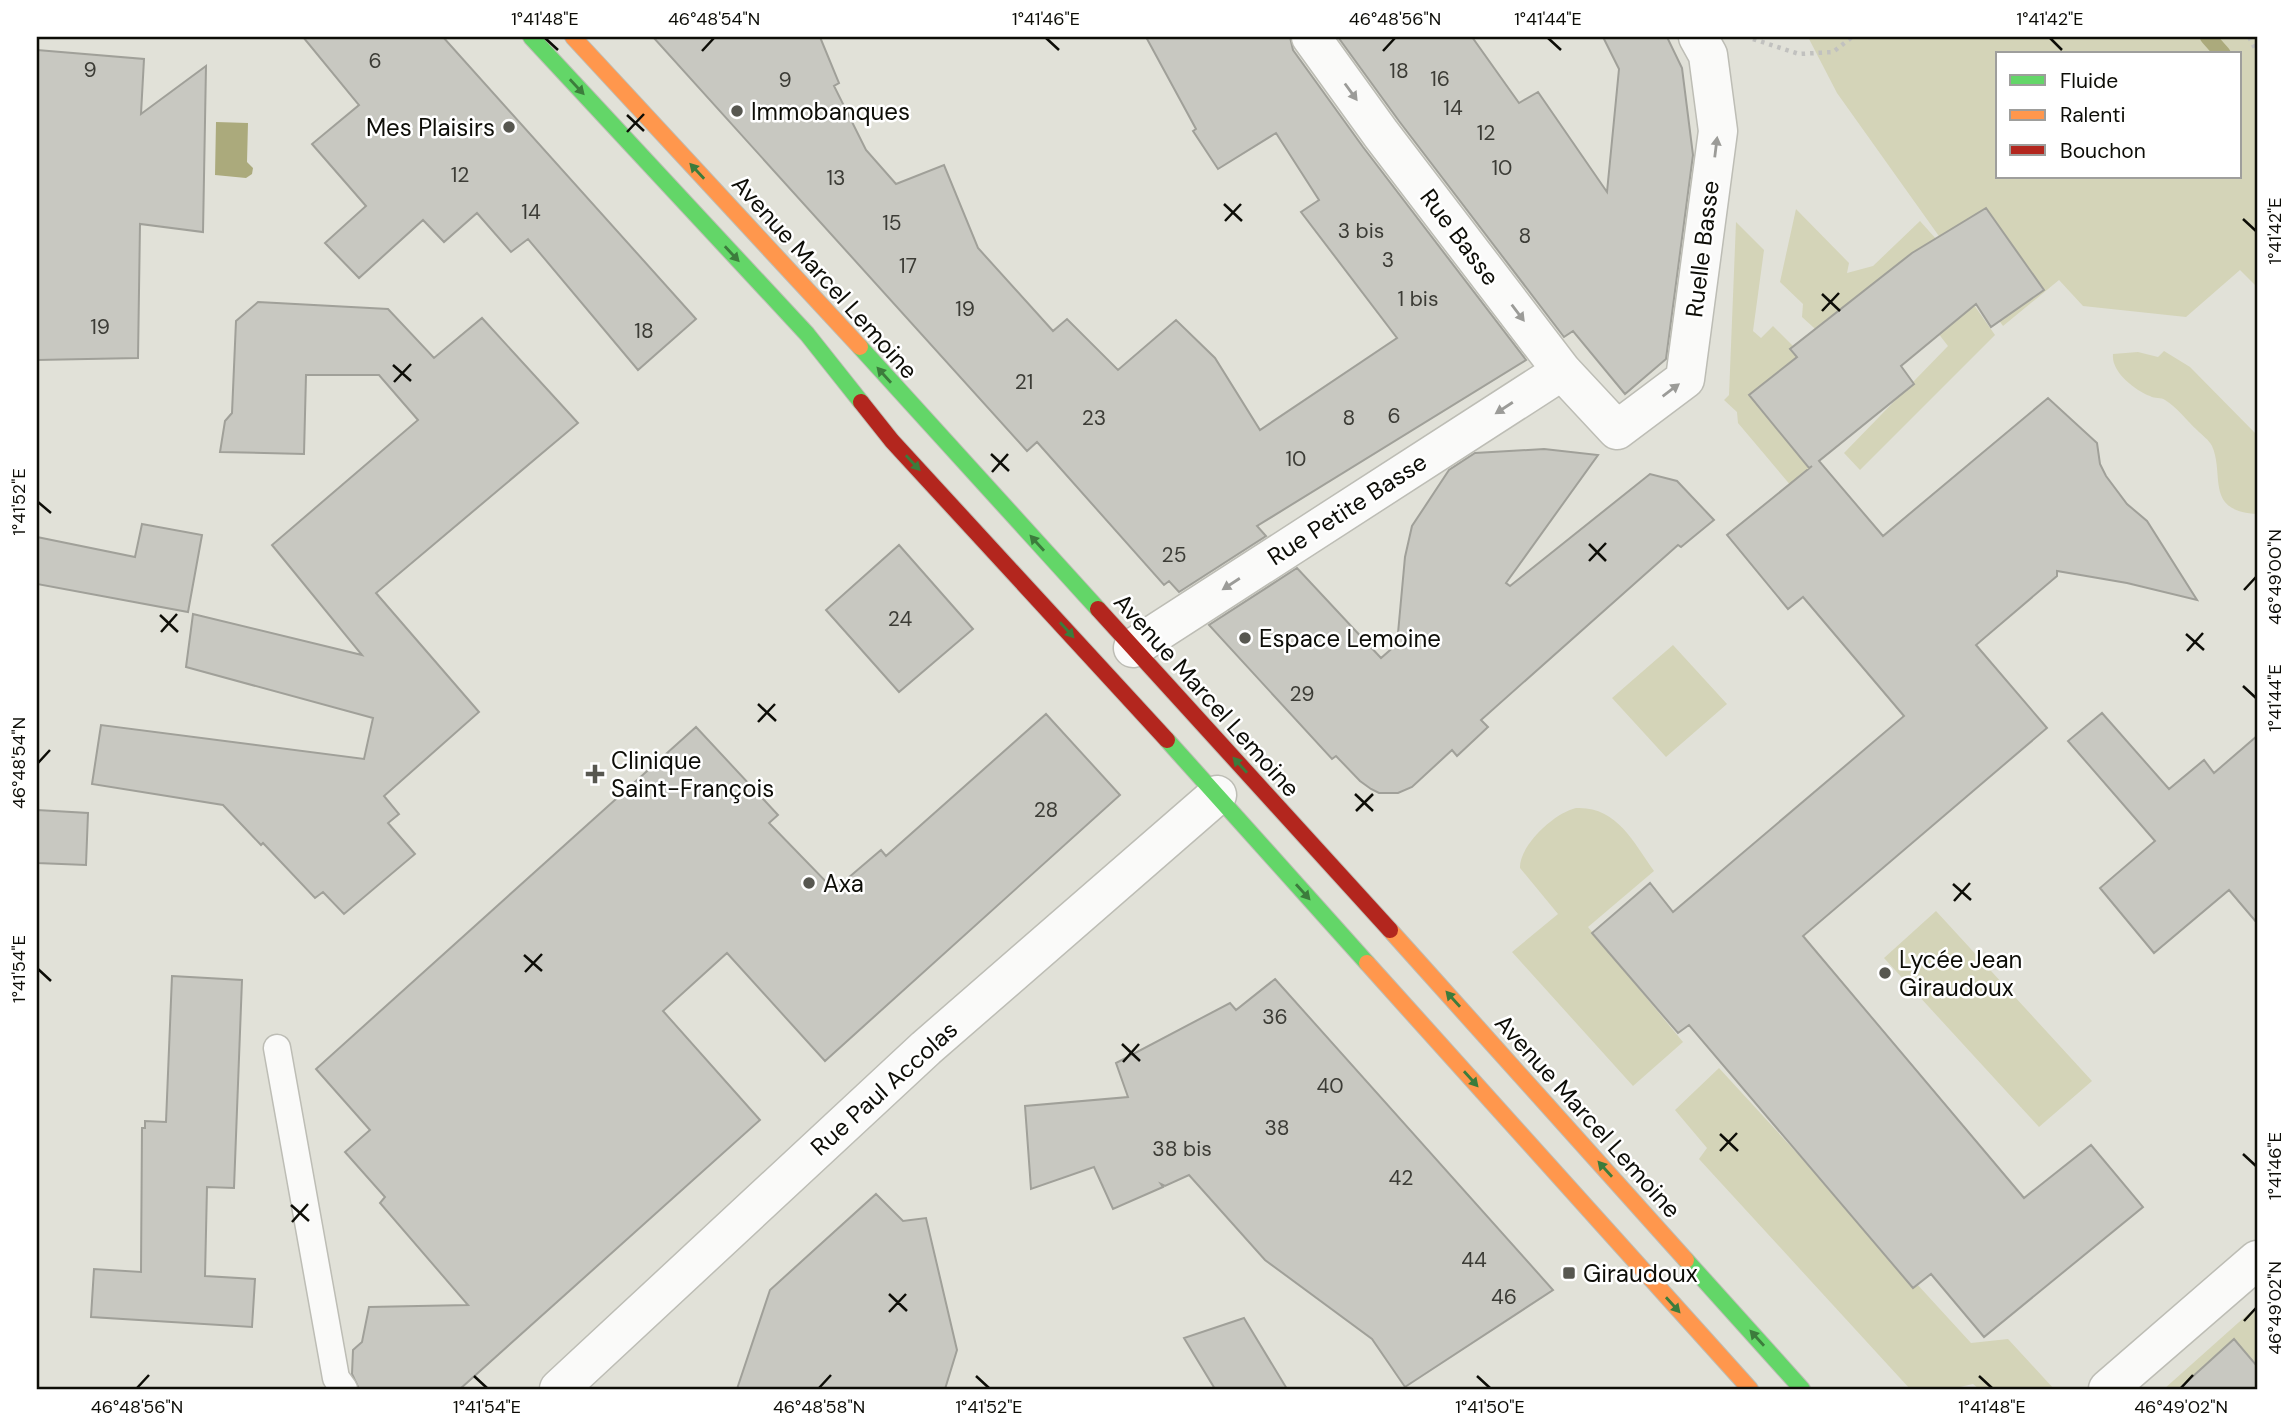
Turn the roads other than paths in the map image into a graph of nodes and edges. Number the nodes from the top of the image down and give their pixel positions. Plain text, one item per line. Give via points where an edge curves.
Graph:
1 (531, 37) edge
2 (573, 37) edge
3 (1311, 37) edge
4 (1698, 37) edge
5 (796, 277) junction
6 (774, 298) junction
7 (1562, 371) junction
8 (906, 428) junction
9 (1617, 430) joint
10 (1133, 648) junction
11 (1217, 795) junction
12 (277, 1048) dead end
13 (2257, 1260) edge
14 (344, 1389) edge
15 (559, 1389) edge
16 (1750, 1389) edge
17 (1802, 1389) edge
18 (2108, 1389) edge

1 -> 6 main road, Avenue Marcel Lemoine
5 -> 2 main road, Avenue Marcel Lemoine
3 -> 7 street, Rue Basse
9 -> 4 street, Ruelle Basse via 1685,379 1718,131 1708,55
5 - 6 main road
8 -> 5 main road, Avenue Marcel Lemoine
6 - 8 main road, Avenue Marcel Lemoine
7 - 9 street, Rue Basse
7 -> 10 street, Rue Petite Basse
10 -> 8 main road, Avenue Marcel Lemoine
8 -> 11 main road, Avenue Marcel Lemoine
17 -> 10 main road, Avenue Marcel Lemoine
11 - 15 street, Rue Paul Accolas via 926,1048
11 -> 16 main road, Avenue Marcel Lemoine
12 - 14 lane via 336,1378
13 - 18 street

